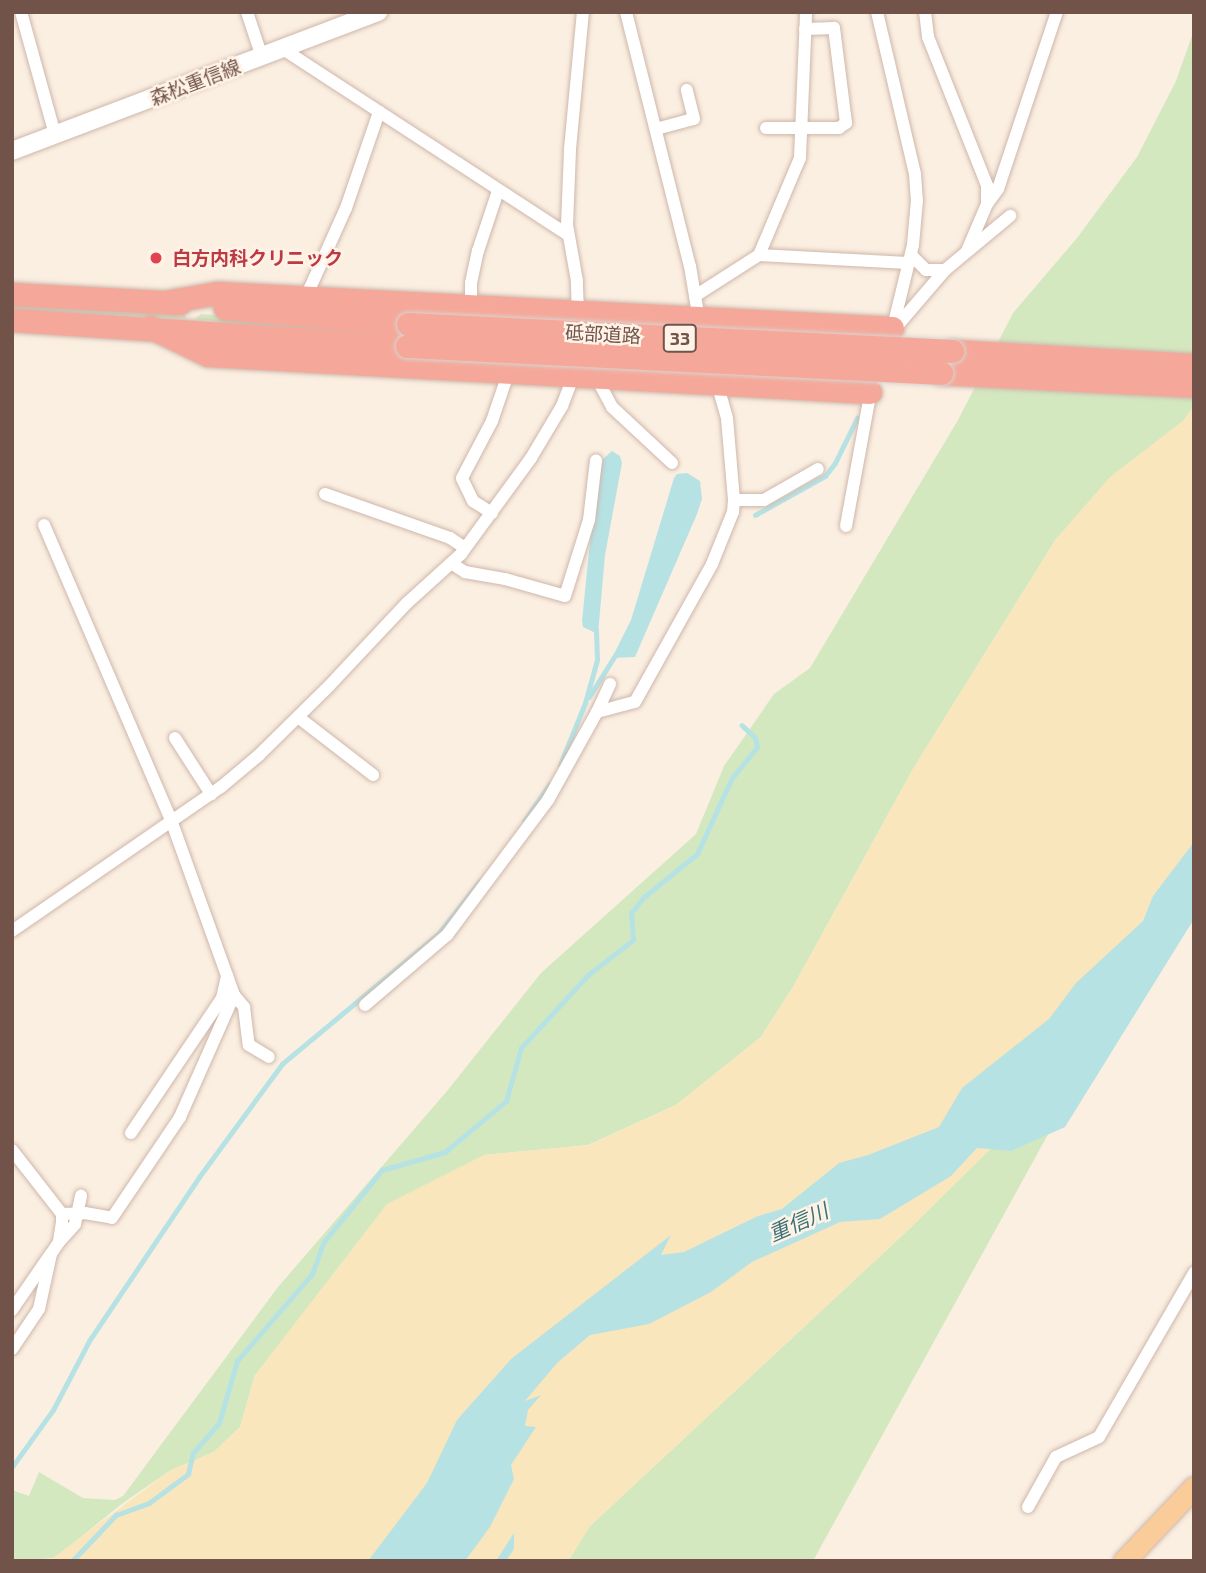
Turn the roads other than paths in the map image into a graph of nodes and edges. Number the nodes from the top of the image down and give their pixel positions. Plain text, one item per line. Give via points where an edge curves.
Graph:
1 (21, 12) edge
2 (247, 12) edge
3 (378, 12) edge
4 (583, 12) edge
5 (626, 12) edge
6 (806, 12) edge
7 (877, 12) edge
8 (925, 12) edge
9 (1057, 12) edge
10 (805, 29) junction
11 (283, 49) junction
12 (262, 57) junction
13 (687, 90) dead end
14 (379, 112) junction
15 (766, 128) dead end
16 (656, 129) junction
17 (802, 130) junction
18 (55, 135) junction
19 (12, 151) edge
20 (498, 191) junction
21 (987, 204) junction
22 (1010, 216) dead end
23 (568, 235) junction
24 (967, 251) junction
25 (759, 255) junction
26 (909, 259) junction
27 (944, 270) junction
28 (12, 294) edge
29 (310, 297) junction
30 (165, 302) junction
31 (471, 307) junction
32 (696, 307) junction
33 (578, 313) junction
34 (12, 320) edge
35 (150, 327) junction
36 (892, 328) junction
37 (408, 335) junction
38 (1194, 365) edge
39 (509, 371) junction
40 (585, 375) junction
41 (717, 381) junction
42 (1194, 386) edge
43 (870, 392) junction
44 (596, 460) dead end
45 (672, 463) dead end
46 (818, 469) dead end
47 (325, 494) dead end
48 (734, 499) junction
49 (492, 513) junction
50 (44, 525) dead end
51 (846, 526) dead end
52 (465, 548) junction
53 (451, 563) junction
54 (610, 684) dead end
55 (597, 712) junction
56 (298, 717) junction
57 (175, 738) dead end
58 (373, 775) dead end
59 (211, 794) junction
60 (171, 820) junction
61 (12, 931) edge
62 (227, 975) junction
63 (234, 995) junction
64 (365, 1005) dead end
65 (269, 1057) dead end
66 (131, 1133) dead end
67 (12, 1150) edge
68 (17, 1166) edge
69 (81, 1196) dead end
70 (62, 1214) junction
71 (78, 1214) junction
72 (59, 1242) junction
73 (51, 1254) junction
74 (1194, 1273) edge
75 (12, 1310) edge
76 (12, 1349) edge
77 (1194, 1488) edge
78 (1028, 1507) dead end
79 (1124, 1561) edge

1 - 18 street
2 - 12 street
3 - 11 main road, 森松重信線
4 - 23 street via 570,149
5 - 16 street
6 - 10 street
7 - 26 street via 915,174 917,200
8 - 21 street via 928,37 987,185
9 - 21 street via 998,189
10 - 17 street
10 - 17 street via 834,28 846,123 839,128
11 - 12 main road, 森松重信線
11 - 14 street
12 - 18 main road, 森松重信線
13 - 16 street via 694,119
14 - 20 street
14 - 29 street
15 - 17 street
16 - 32 street
17 - 25 street via 800,158
18 - 19 main road, 森松重信線
20 - 23 street
20 - 31 street via 478,251
21 - 24 street
22 - 24 street
23 - 33 street
24 - 27 street
25 - 26 street
25 - 32 street
26 - 27 street via 926,270
26 - 36 street
27 - 36 street
28 - 30 highway, 砥部道路 / 33
29 - 30 highway via 217,293
29 - 31 highway
30 - 37 highway, 砥部道路 / 33 via 332,320
31 - 33 highway
32 - 33 highway
32 - 36 highway
32 - 41 street
33 - 40 street
34 - 35 highway, 砥部道路 / 33
35 - 37 highway, 砥部道路 / 33
35 - 39 highway via 208,355
36 - 43 street
37 - 38 highway, 砥部道路 / 33, bridge
37 - 42 highway, 砥部道路 / 33, bridge
39 - 40 highway
39 - 49 street via 492,421 462,478 472,501
40 - 41 highway
40 - 45 street
40 - 49 street
41 - 43 highway
41 - 48 street via 727,418
43 - 51 street
44 - 53 street via 589,520 565,596 465,572
46 - 48 street via 764,500
47 - 52 street via 450,538
48 - 55 street via 712,564 635,702
49 - 52 street
50 - 60 street
52 - 53 street
53 - 56 street
54 - 55 street
55 - 64 street via 548,800 447,935
56 - 58 street
56 - 59 street
57 - 59 street
59 - 60 street
60 - 61 street
60 - 62 street
62 - 63 street
62 - 66 street via 222,998
63 - 65 street via 244,1007 249,1045
63 - 71 street via 180,1117 112,1218
67 - 68 street
68 - 70 street
69 - 71 street
70 - 71 street
70 - 72 street
71 - 72 street via 66,1238
72 - 73 street
73 - 75 street
73 - 76 street via 39,1309
74 - 78 street via 1099,1437 1056,1457
77 - 79 main road

